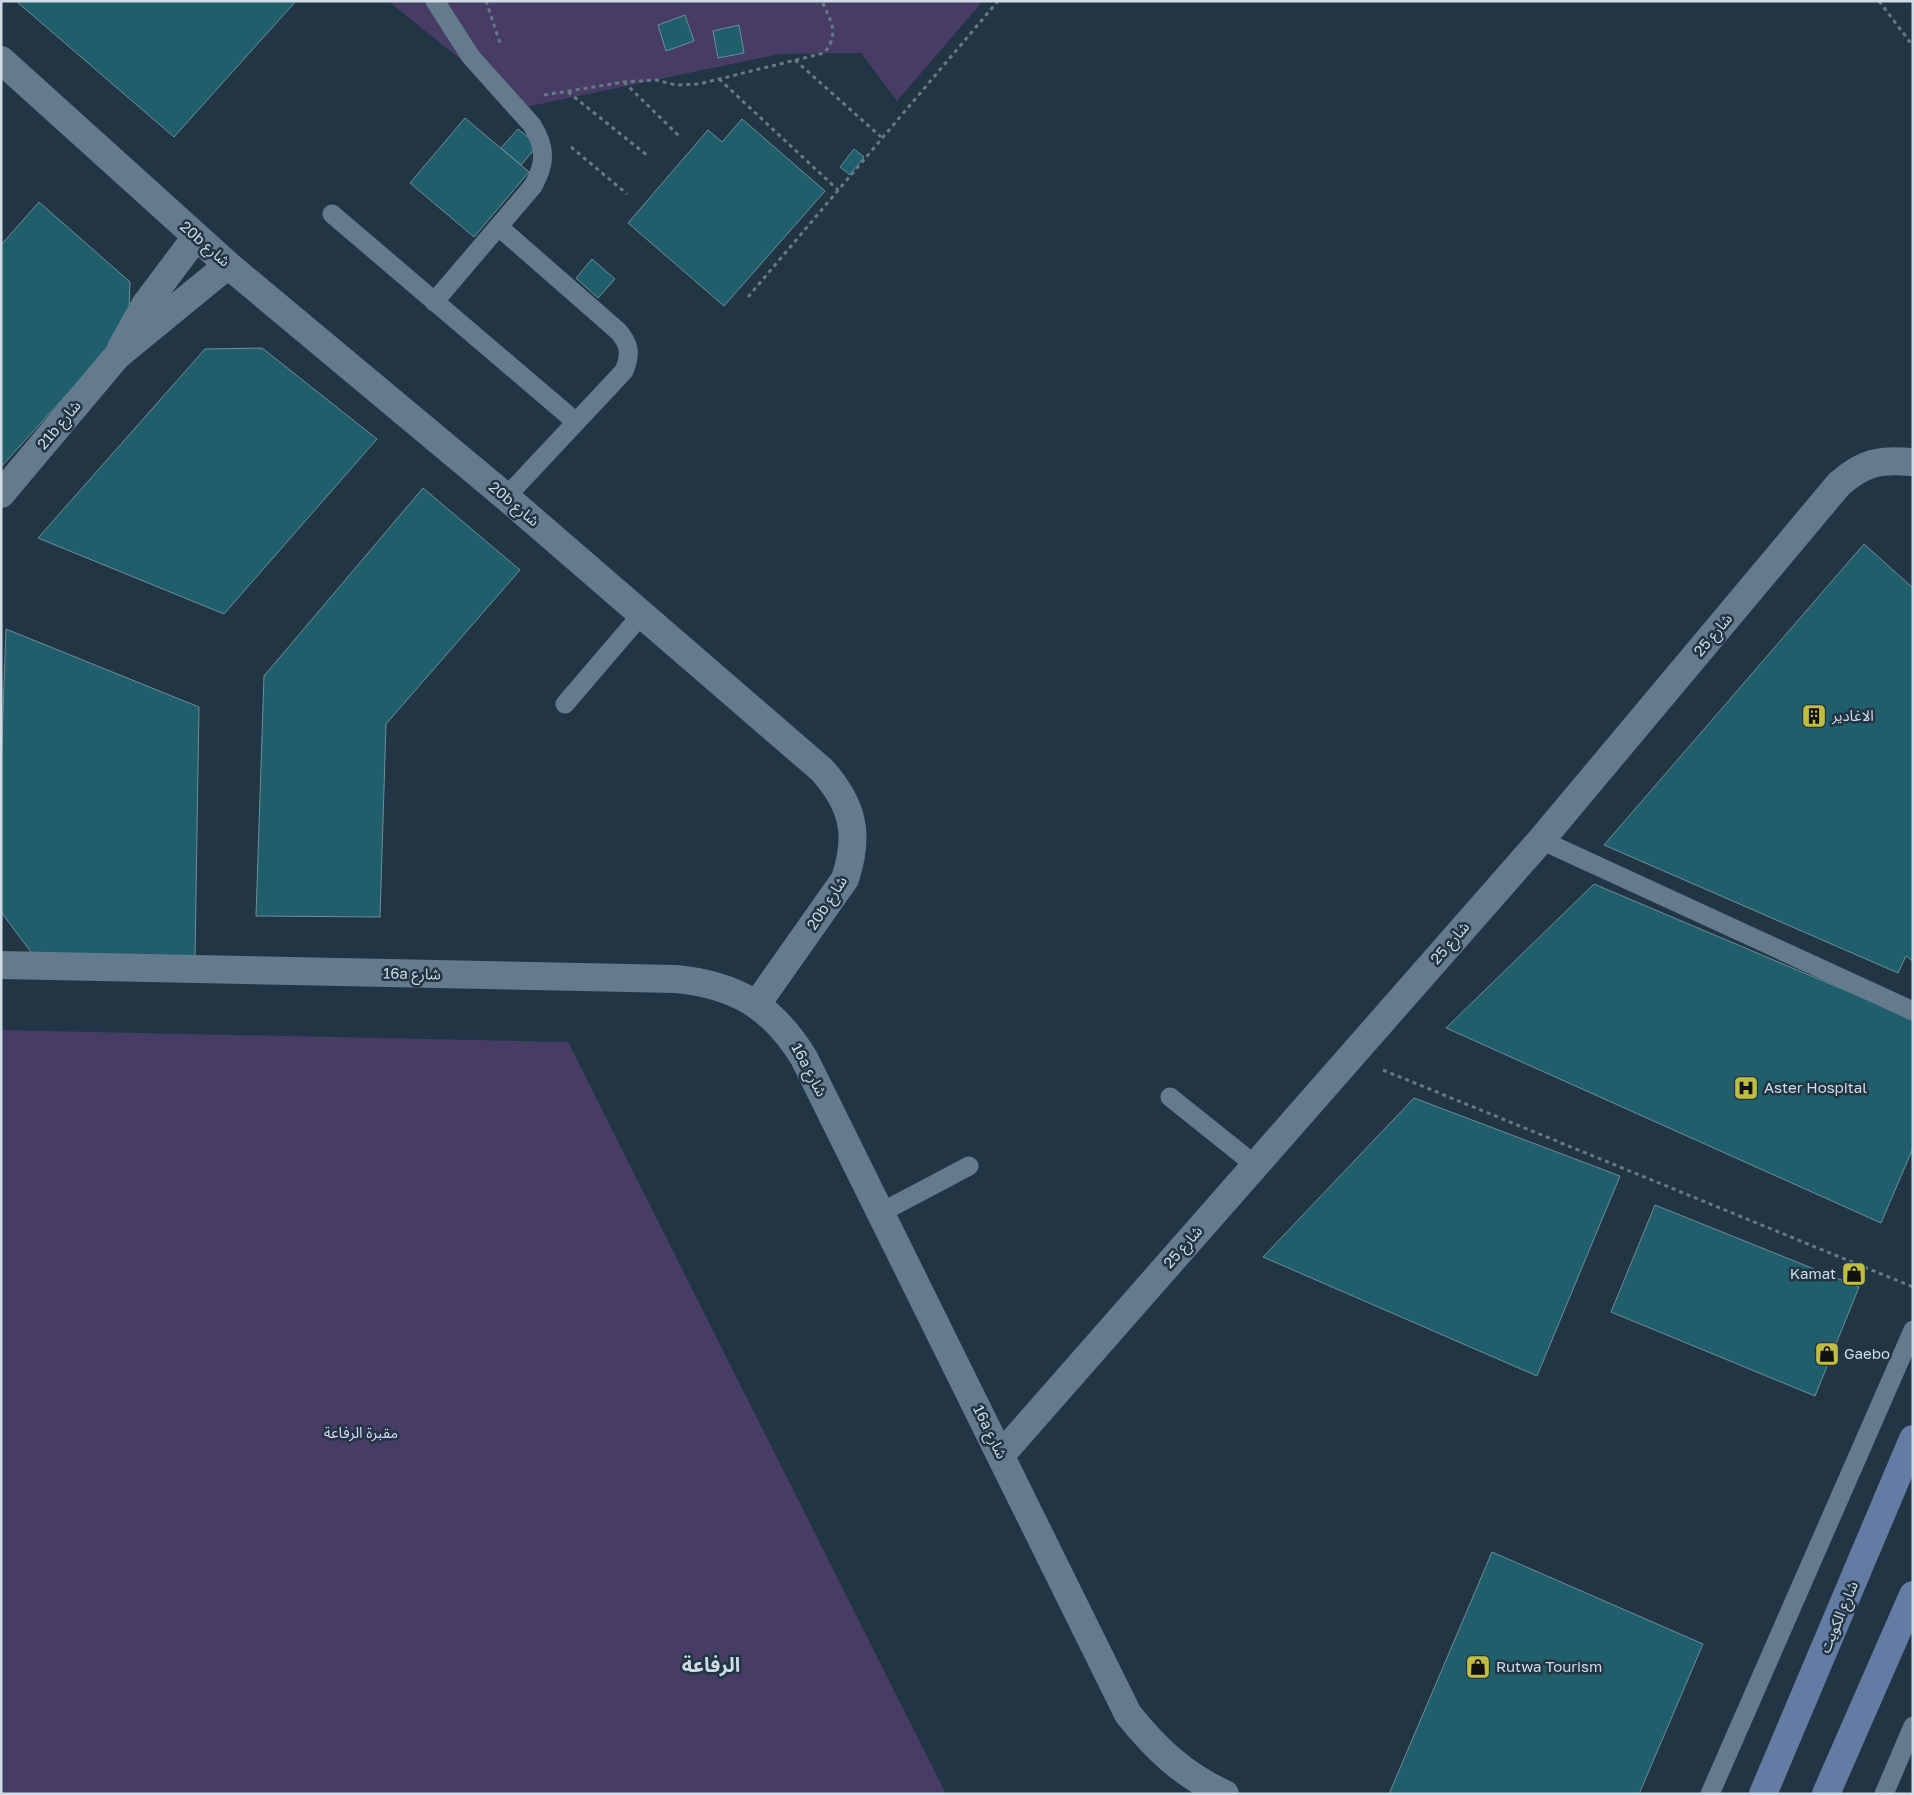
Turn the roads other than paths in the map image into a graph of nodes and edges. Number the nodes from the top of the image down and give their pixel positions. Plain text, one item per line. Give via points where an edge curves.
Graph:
1 (435, 1) edge
2 (1, 60) edge
3 (332, 214) dead end
4 (499, 228) junction
5 (196, 236) junction
6 (228, 265) junction
7 (434, 302) junction
8 (117, 356) junction
9 (576, 422) junction
10 (1911, 462) dead end
11 (1, 494) edge
12 (506, 497) junction
13 (642, 614) junction
14 (565, 704) dead end
15 (1540, 840) junction
16 (1, 965) edge
17 (757, 1004) junction
18 (1913, 1011) edge
19 (1170, 1097) dead end
20 (969, 1166) dead end
21 (1255, 1166) junction
22 (882, 1212) junction
23 (1913, 1330) edge
24 (1913, 1439) edge
25 (1002, 1454) junction
26 (1912, 1598) edge
27 (1913, 1726) edge
28 (1225, 1794) edge
29 (1710, 1794) edge
30 (1763, 1794) edge
31 (1826, 1794) edge
32 (1884, 1794) edge

1 - 4 lane via 471,57 540,138 544,154 542,171
2 - 5 street, 20b شارع
3 - 7 lane
4 - 7 lane
4 - 9 lane via 626,339 630,350 624,371
5 - 6 street, 20b شارع
5 - 8 street, 21b شارع via 145,305
6 - 8 street, 21b شارع
6 - 12 street, 20b شارع
7 - 9 lane
8 - 11 street, 21b شارع
9 - 12 lane
10 - 15 street, شارع 25 via 1891,460 1872,463 1854,471 1839,484
12 - 13 street, 20b شارع
13 - 14 lane
13 - 17 street, 20b شارع via 822,770 838,788 848,809 853,832 852,856 845,879
15 - 18 lane
15 - 21 street, شارع 25
16 - 17 street, 16a شارع via 676,979 732,990
17 - 22 street, 16a شارع via 791,1037 804,1058
19 - 21 lane
20 - 22 lane
21 - 25 street, شارع 25
22 - 25 street, 16a شارع
23 - 29 lane
24 - 30 main road, شارع الكويت
25 - 28 street, 16a شارع via 1128,1714 1166,1758 1190,1776
26 - 31 main road
27 - 32 lane

